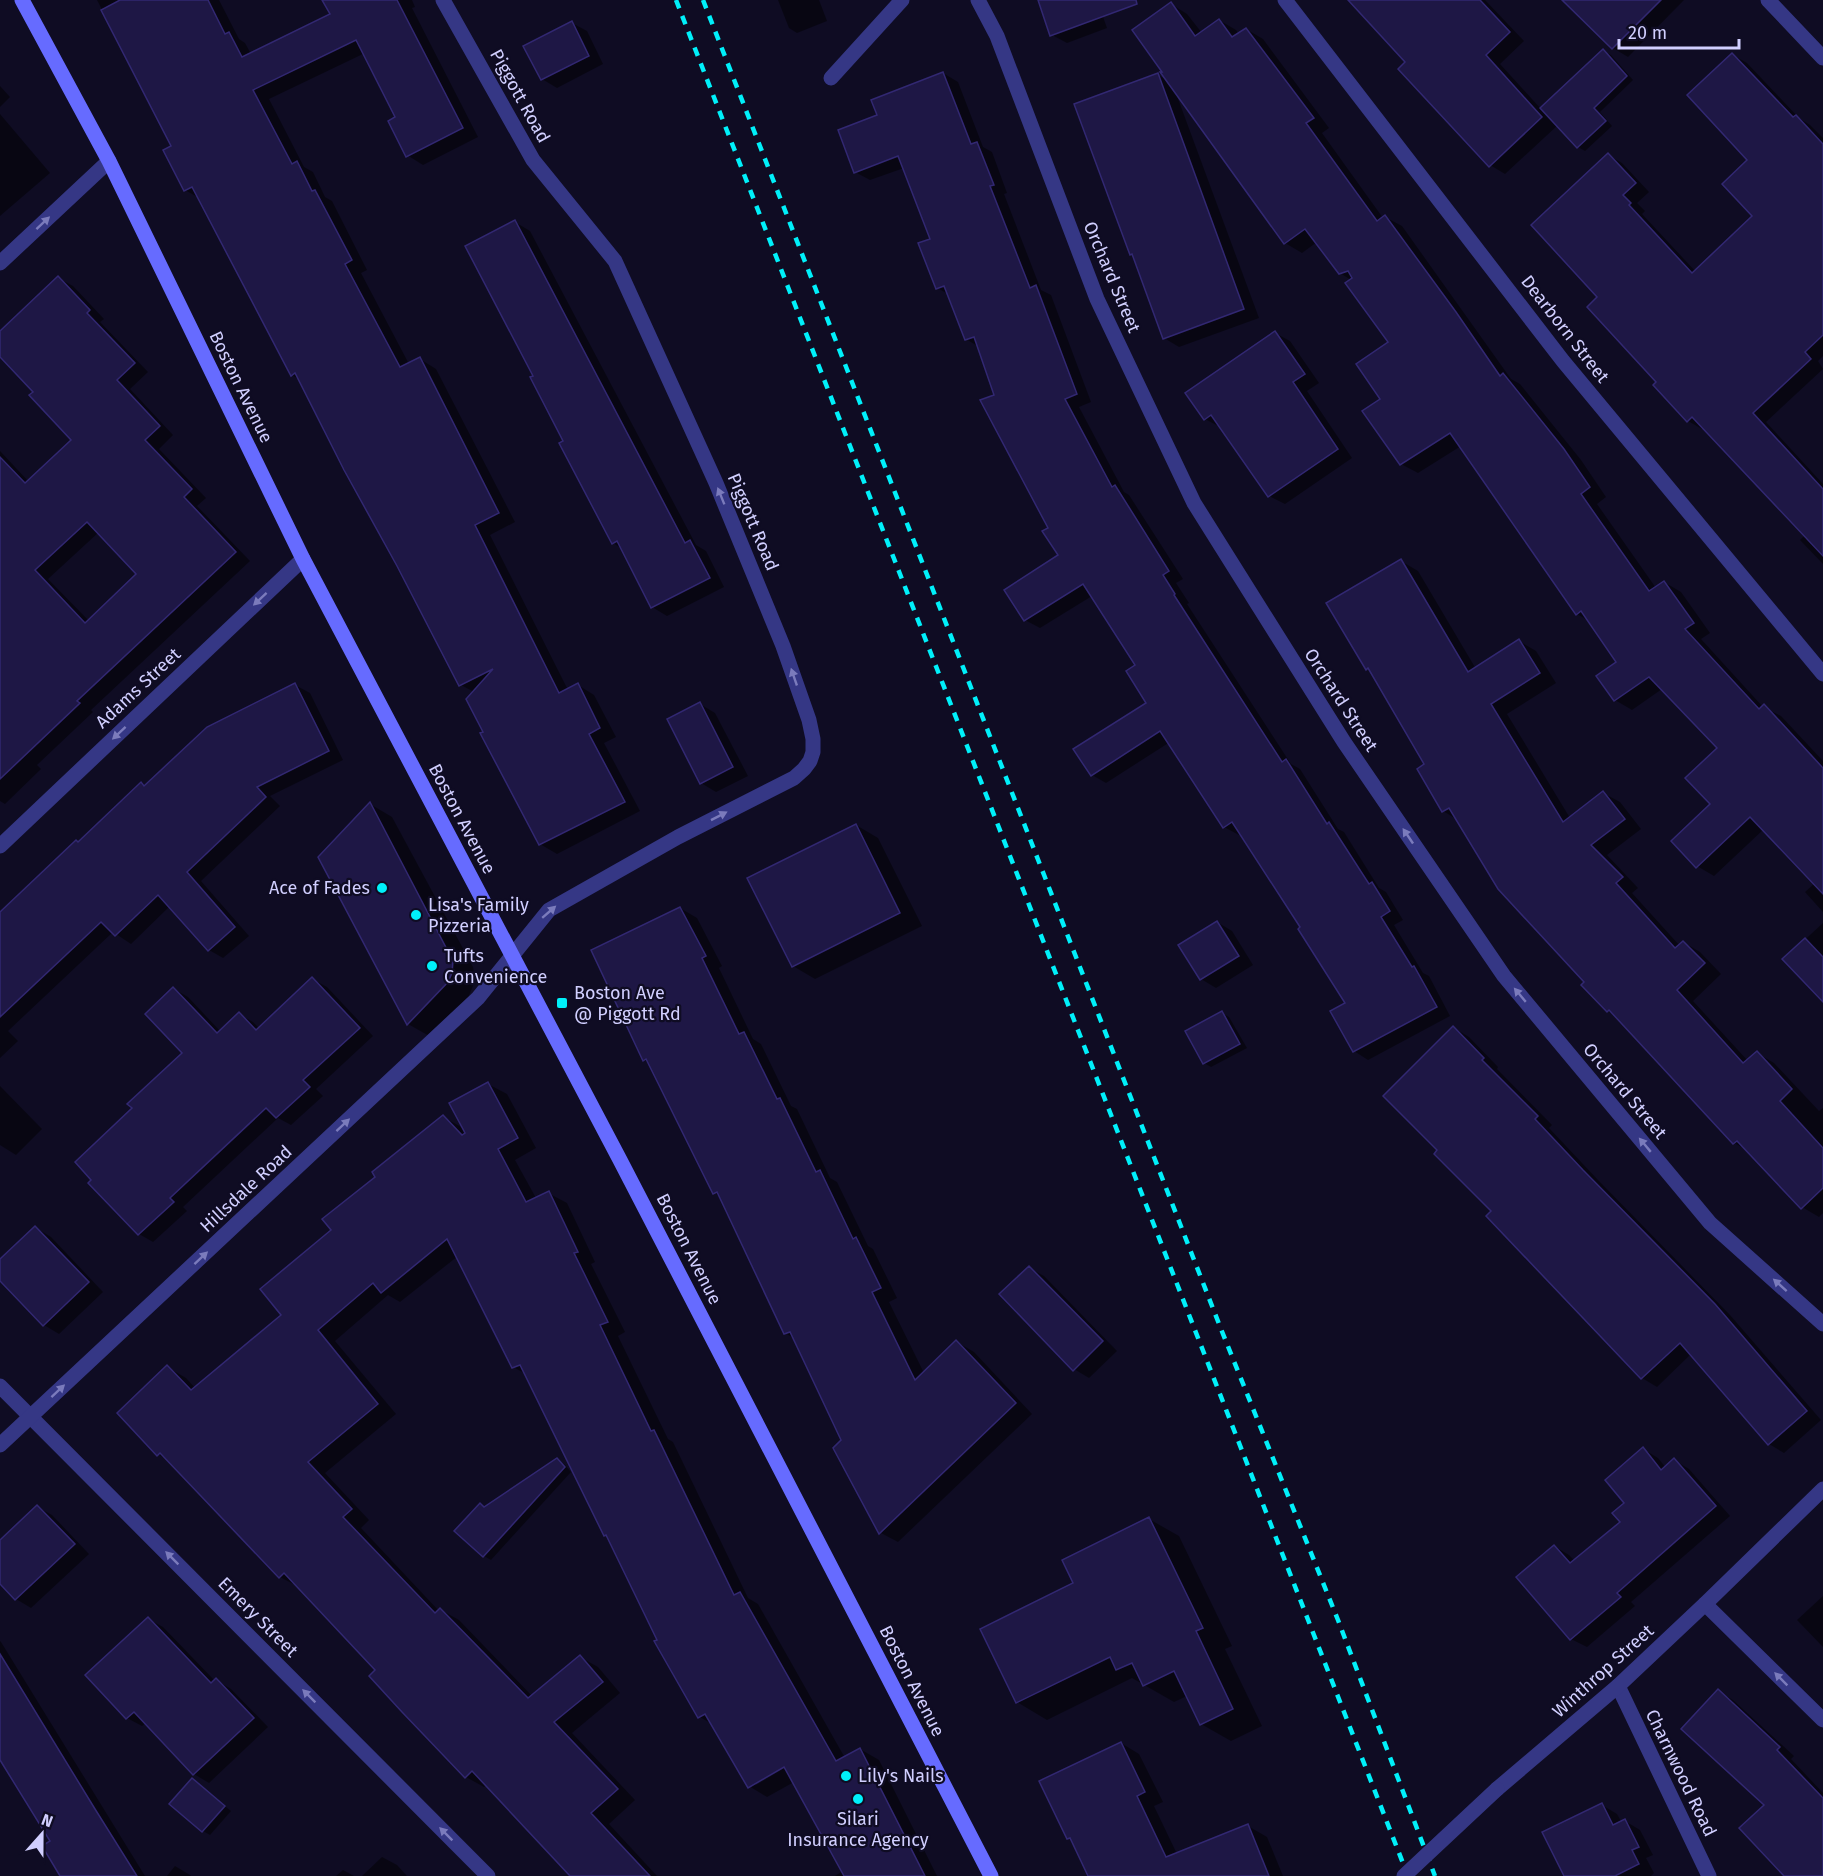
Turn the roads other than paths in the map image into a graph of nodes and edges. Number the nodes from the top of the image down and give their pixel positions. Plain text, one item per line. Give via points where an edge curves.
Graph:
1 (22, 0) edge
2 (443, 0) edge
3 (902, 0) edge
4 (978, 0) edge
5 (1285, 0) edge
6 (1768, 0) edge
7 (1823, 58) edge
8 (831, 78) dead end
9 (109, 161) junction
10 (0, 263) edge
11 (303, 559) junction
12 (1823, 674) edge
13 (0, 846) edge
14 (511, 956) junction
15 (1823, 1324) edge
16 (0, 1386) edge
17 (31, 1416) junction
18 (0, 1445) edge
19 (1823, 1489) edge
20 (1705, 1604) junction
21 (1618, 1686) junction
22 (1823, 1720) edge
23 (488, 1876) edge
24 (991, 1876) edge
25 (1404, 1876) edge
26 (1708, 1876) edge

1 - 9 main road, Boston Avenue
14 -> 2 street, Piggott Road via 549,910 678,837 794,778 810,761 813,739 783,646 716,483 615,261 533,160
3 - 8 street
15 -> 4 street, Orchard Street via 1710,1223 1504,976 1344,742 1194,503 1097,299 997,36
5 - 12 street, Dearborn Street via 1563,361
6 - 7 street
10 -> 9 street
9 - 11 main road, Boston Avenue
11 -> 13 street, Adams Street
11 - 14 main road, Boston Avenue
17 -> 14 street, Hillsdale Road via 478,998
14 - 24 main road, Boston Avenue via 621,1160
16 - 17 street, Emery Street
17 - 18 street, Hillsdale Road
23 -> 17 street, Emery Street
19 - 20 street, Winthrop Street
20 - 21 street, Winthrop Street
22 -> 20 street
21 - 25 street, Winthrop Street, bridge via 1497,1789
21 - 26 street, Charnwood Road

